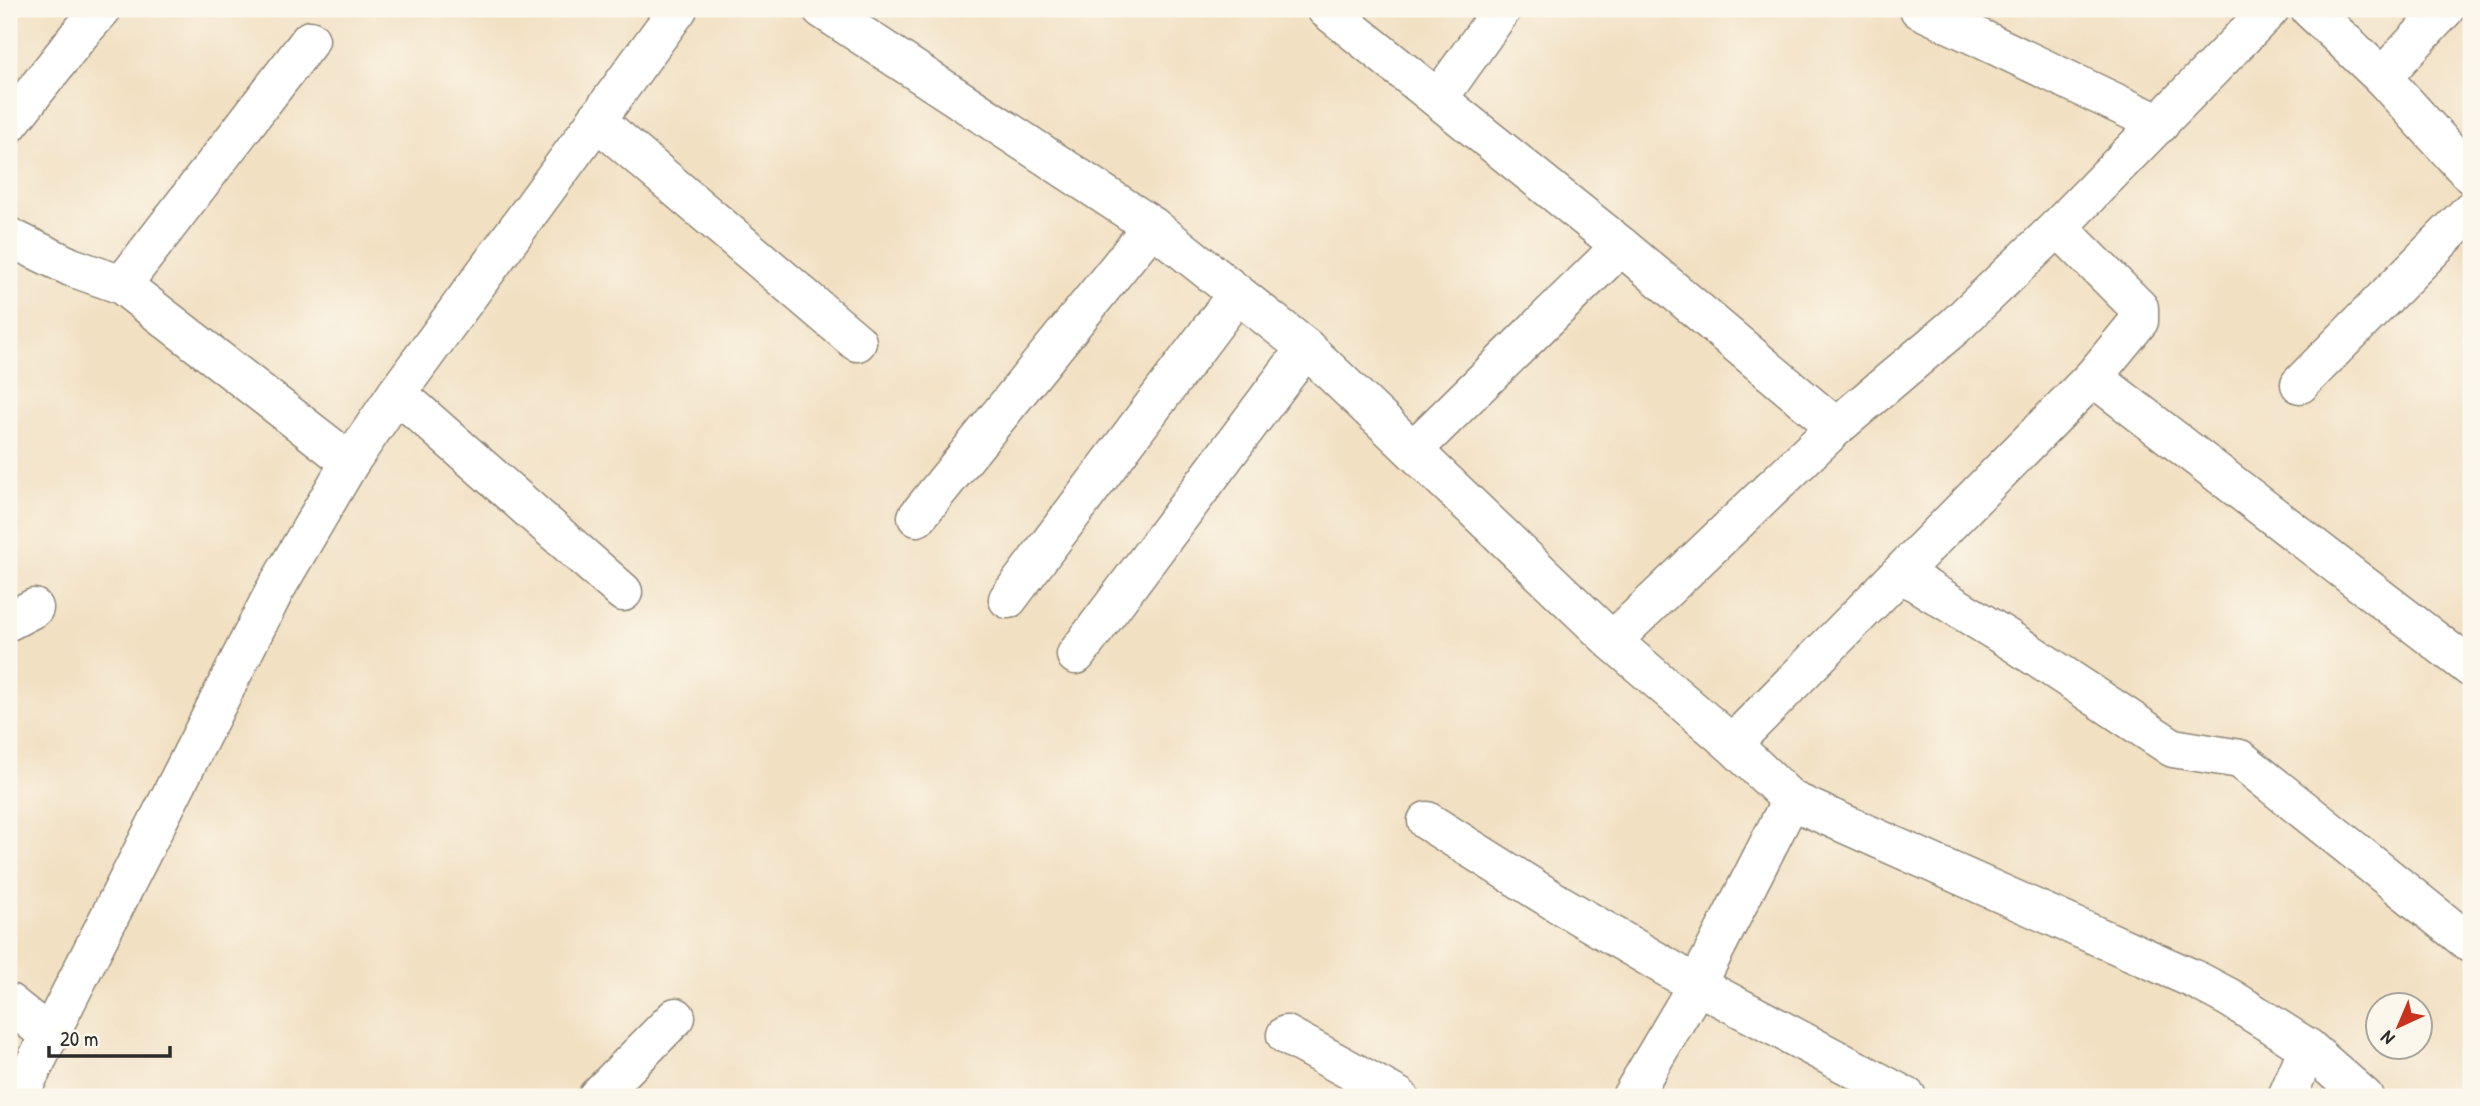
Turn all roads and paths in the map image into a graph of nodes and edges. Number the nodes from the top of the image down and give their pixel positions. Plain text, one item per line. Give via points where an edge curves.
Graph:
1 (102, 9) edge
2 (678, 9) edge
3 (822, 9) edge
4 (1325, 9) edge
5 (1502, 9) edge
6 (1919, 9) edge
7 (2270, 9) edge
8 (2310, 9) edge
9 (2445, 9) edge
10 (310, 40) dead end
11 (2382, 77) junction
12 (1439, 98) junction
13 (596, 120) junction
14 (9, 124) edge
15 (2160, 124) junction
16 (2471, 175) edge
17 (2471, 210) edge
18 (1152, 226) junction
19 (2058, 227) junction
20 (9, 237) edge
21 (1621, 246) junction
22 (122, 285) junction
23 (1237, 294) junction
24 (857, 342) dead end
25 (1306, 348) junction
26 (2093, 377) junction
27 (2300, 384) dead end
28 (397, 393) junction
29 (1836, 427) junction
30 (1413, 450) junction
31 (350, 462) junction
32 (917, 517) dead end
33 (1901, 573) junction
34 (622, 592) dead end
35 (1008, 598) dead end
36 (1612, 641) junction
37 (1076, 655) dead end
38 (2471, 668) edge
39 (1732, 744) junction
40 (1791, 800) junction
41 (1427, 821) dead end
42 (2471, 944) edge
43 (1697, 985) junction
44 (9, 1003) edge
45 (676, 1017) dead end
46 (1286, 1035) dead end
47 (50, 1036) junction
48 (2308, 1048) junction
49 (18, 1097) edge
50 (597, 1097) edge
51 (1399, 1097) edge
52 (1630, 1097) edge
53 (1907, 1097) edge
54 (2287, 1097) edge
55 (2364, 1097) edge

1 - 14 street
2 - 13 street
3 - 18 street
4 - 12 street
5 - 12 street
6 - 15 street
7 - 15 street
8 - 11 street
9 - 11 street
10 - 22 street
11 - 16 street
12 - 21 street
13 - 24 street
13 - 28 street
15 - 19 street
17 - 27 street
18 - 23 street
18 - 32 street
19 - 26 street via 2139,308 2140,321
19 - 29 street via 1955,326
20 - 22 street
21 - 29 street
21 - 30 street
22 - 31 street
23 - 25 street
23 - 35 street
25 - 30 street
25 - 37 street
26 - 33 street
26 - 38 street
28 - 31 street
28 - 34 street
29 - 36 street
30 - 36 street
31 - 47 street via 275,590
33 - 39 street
33 - 42 street via 2174,748 2240,759
36 - 39 street
39 - 40 street
40 - 43 street
40 - 48 street via 2198,981
41 - 43 street
43 - 52 street
43 - 53 street
44 - 47 street
45 - 50 street
46 - 51 street
47 - 49 street
48 - 54 street
48 - 55 street

